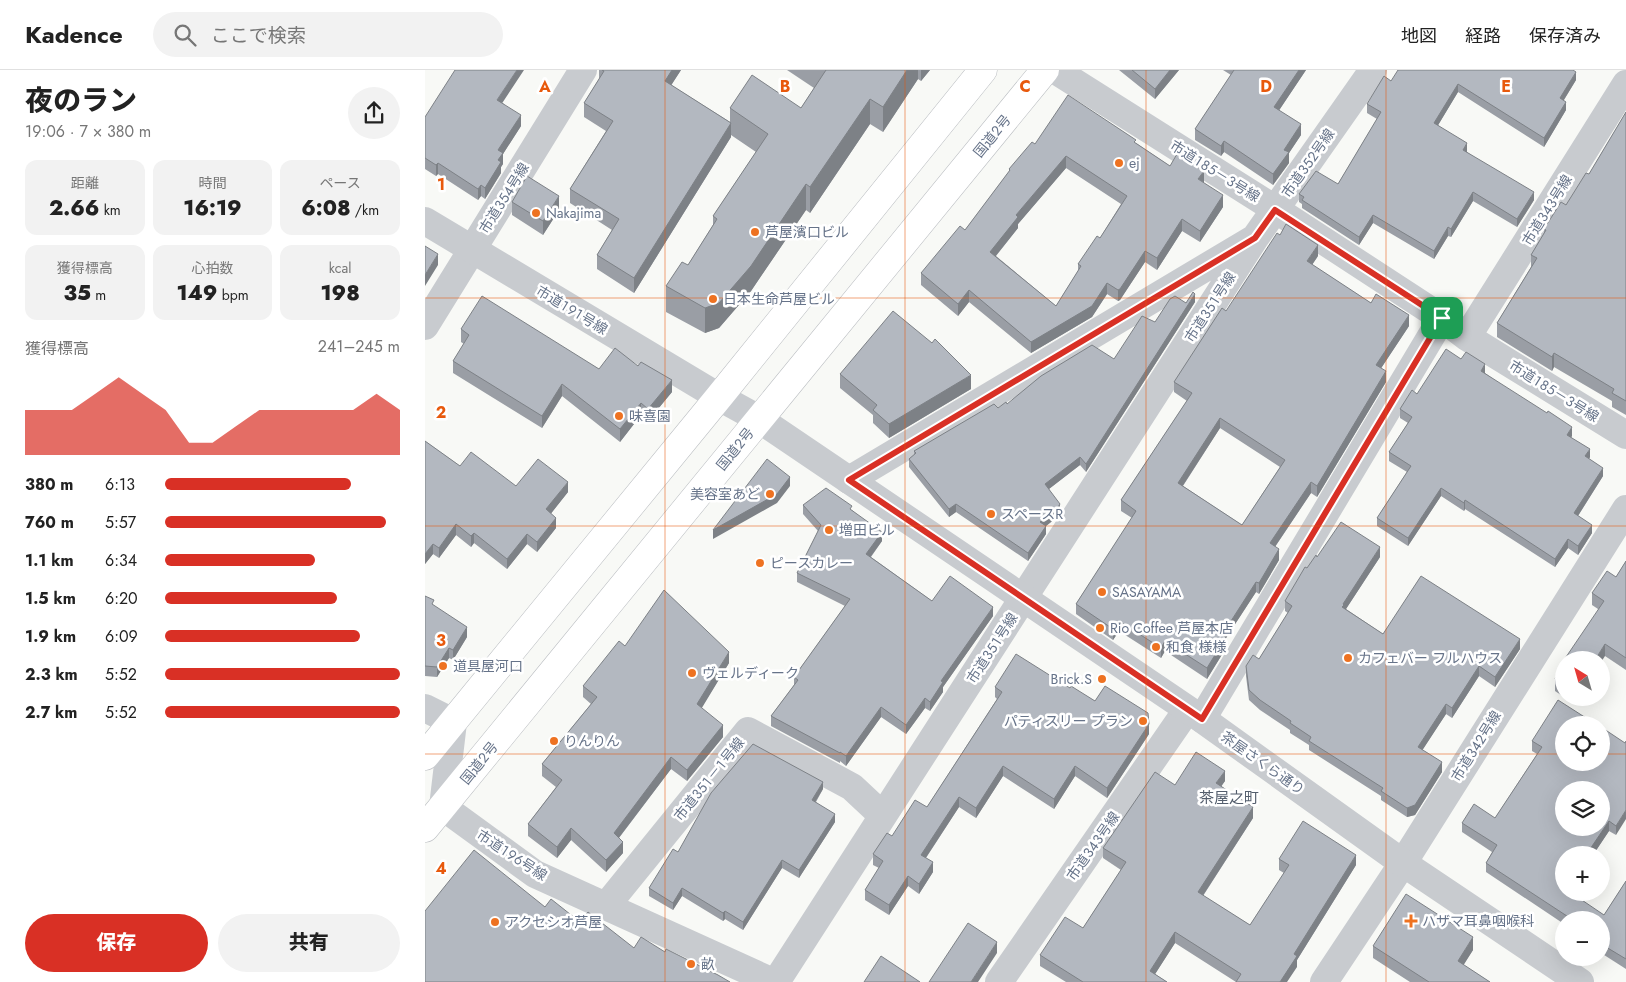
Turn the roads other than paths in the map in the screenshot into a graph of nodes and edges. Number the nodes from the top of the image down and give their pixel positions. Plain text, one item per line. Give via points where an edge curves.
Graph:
1 (583, 70) edge
2 (983, 70) edge
3 (1045, 70) edge
4 (1055, 70) edge
5 (1373, 70) edge
6 (1626, 84) edge
7 (1275, 210) junction
8 (425, 221) edge
9 (1255, 238) junction
10 (472, 250) junction
11 (1442, 318) junction
12 (425, 326) edge
13 (1467, 337) junction
14 (719, 398) junction
15 (759, 419) junction
16 (1626, 435) edge
17 (849, 480) junction
18 (1626, 509) edge
19 (1024, 598) junction
20 (425, 708) edge
21 (1194, 715) junction
22 (453, 722) junction
23 (425, 756) edge
24 (443, 808) junction
25 (883, 816) junction
26 (425, 828) edge
27 (1403, 863) junction
28 (605, 906) junction
29 (775, 982) edge
30 (999, 982) edge
31 (1324, 982) edge
32 (1580, 982) edge

1 - 10 street, 市道３５４号線
2 - 14 highway
3 - 15 highway, 国道2号
4 - 7 street, 市道１８５－３号線
5 - 7 street, 市道３５２号線
6 - 13 street, 市道３４３号線
7 - 9 street, 市道３５２号線
7 - 11 street, 市道１８５－３号線
8 - 10 street, 市道１９１号線
9 - 17 street, 市道３５２号線
9 - 19 street, 市道３５１号線
10 - 12 street, 市道３５４号線
10 - 14 street, 市道１９１号線
11 - 13 street, 市道１８５－３号線
11 - 21 street, 市道３４３号線
13 - 16 street, 市道１８５－３号線
14 - 15 street, 茶屋さくら通り
14 - 22 highway
15 - 17 street, 茶屋さくら通り
15 - 24 highway, 国道2号
17 - 19 street, 茶屋さくら通り
18 - 27 street, 市道３４２号線
19 - 21 street, 茶屋さくら通り
19 - 25 street, 市道３５１号線
20 - 22 street
21 - 27 street, 茶屋さくら通り
21 - 30 street, 市道３４３号線
22 - 23 highway
22 - 24 street
24 - 26 highway, 国道2号
24 - 28 street, 市道１９６号線 via 535,874
25 - 28 street, 市道３５１－１号線 via 852,787 748,731
25 - 29 street, 市道３５１号線
27 - 31 street, 市道３４２号線
27 - 32 street, 茶屋さくら通り
28 - 29 street, 市道１９６号線

